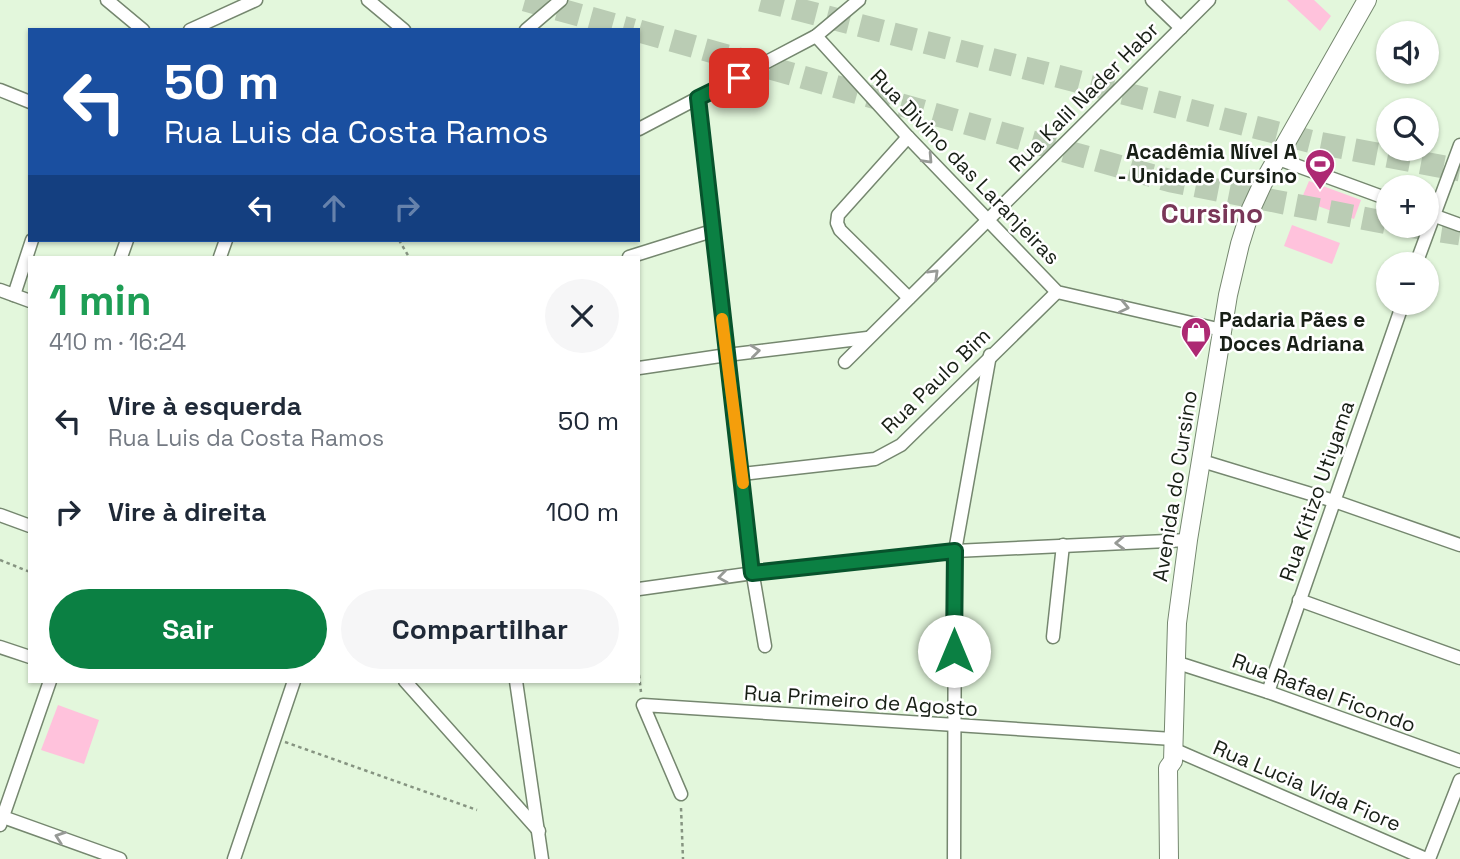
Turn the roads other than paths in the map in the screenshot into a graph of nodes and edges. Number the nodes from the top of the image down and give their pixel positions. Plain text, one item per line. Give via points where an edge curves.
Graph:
1 (107, 0) edge
2 (256, 0) edge
3 (368, 0) edge
4 (561, 0) edge
5 (859, 0) edge
6 (1152, 0) edge
7 (1209, 0) edge
8 (1367, 0) edge
9 (141, 28) edge
10 (194, 28) edge
11 (402, 28) edge
12 (528, 28) edge
13 (1181, 28) junction
14 (816, 36) junction
15 (0, 90) edge
16 (698, 98) junction
17 (28, 101) edge
18 (640, 128) edge
19 (908, 137) junction
20 (1460, 145) edge
21 (1276, 159) junction
22 (1439, 193) edge
23 (1376, 195) edge
24 (1439, 217) edge
25 (987, 221) junction
26 (1460, 225) edge
27 (712, 231) junction
28 (31, 242) edge
29 (632, 256) edge
30 (0, 290) edge
31 (1057, 292) junction
32 (14, 295) junction
33 (909, 298) junction
34 (28, 300) edge
35 (1399, 315) edge
36 (1222, 330) junction
37 (867, 338) junction
38 (727, 355) junction
39 (990, 355) junction
40 (845, 362) dead end
41 (640, 368) edge
42 (1202, 461) junction
43 (742, 474) junction
44 (1334, 501) junction
45 (0, 515) edge
46 (28, 525) edge
47 (1188, 540) junction
48 (1063, 545) junction
49 (1460, 545) edge
50 (955, 551) junction
51 (752, 573) junction
52 (640, 589) edge
53 (1299, 600) junction
54 (1053, 637) dead end
55 (765, 646) dead end
56 (0, 647) edge
57 (28, 656) edge
58 (1460, 658) edge
59 (1175, 662) junction
60 (49, 683) edge
61 (293, 683) edge
62 (407, 683) edge
63 (516, 683) edge
64 (1268, 692) junction
65 (954, 726) junction
66 (1173, 750) junction
67 (1460, 761) edge
68 (1460, 780) edge
69 (681, 794) road end
70 (1, 819) edge
71 (539, 831) junction
72 (120, 859) edge
73 (234, 859) edge
74 (542, 859) edge
75 (954, 859) edge
76 (1168, 859) edge
77 (1178, 859) edge
78 (1428, 859) edge

1 - 9 street
2 - 10 street
3 - 11 street
4 - 12 street
5 - 14 street
6 - 13 street
7 - 13 street, Rua Kalil Nader Habr
8 - 21 main road, Avenida do Cursino
13 - 25 street, Rua Kalil Nader Habr
14 - 16 street
14 - 19 street, Rua Divino das Laranjeiras
15 - 17 street
16 - 18 street
16 - 27 street
19 -> 25 street, Rua Divino das Laranjeiras
19 - 33 street via 838,215 837,223
20 - 22 street
21 - 23 street
21 - 36 main road, Avenida do Cursino via 1251,209
24 - 26 street
25 - 31 street, Rua Divino das Laranjeiras
33 -> 25 street, Rua Kalil Nader Habr
27 - 29 street
27 - 38 street
28 - 32 street
30 - 32 street
31 -> 36 street, Rua Divino das Laranjeiras
31 - 39 street, Rua Paulo Bim
32 - 34 street
33 - 37 street, Rua Kalil Nader Habr
35 - 44 street, Rua Kitizo Utiyama
36 - 42 main road, Avenida do Cursino
38 -> 37 street
37 - 40 street, Rua Kalil Nader Habr
38 - 41 street
38 - 43 street
39 - 43 street, Rua Paulo Bim via 887,454
39 - 50 street
42 - 44 street
42 - 47 main road, Avenida do Cursino
43 - 51 street
44 - 49 street
44 - 53 street, Rua Kitizo Utiyama
45 - 46 street
47 -> 48 street
47 - 59 main road, Avenida do Cursino
48 - 50 street
48 - 54 street
50 - 51 street
50 - 65 street
51 -> 52 street
51 - 55 street
53 - 58 street
53 - 64 street, Rua Kitizo Utiyama
56 - 57 street
59 - 64 street, Rua Rafael Ficondo
59 - 66 main road, Avenida do Cursino
60 - 70 street
61 - 73 street
62 - 71 street
63 - 71 street
64 - 67 street, Rua Rafael Ficondo
65 - 66 street, Rua Primeiro de Agosto
65 - 69 street, Rua Primeiro de Agosto via 643,705
65 - 75 street
66 - 76 main road, Avenida do Cursino via 1168,768
66 - 77 main road, Avenida do Cursino
66 - 78 street, Rua Lucia Vida Fiore
68 - 78 street
72 -> 70 street
71 - 74 street

